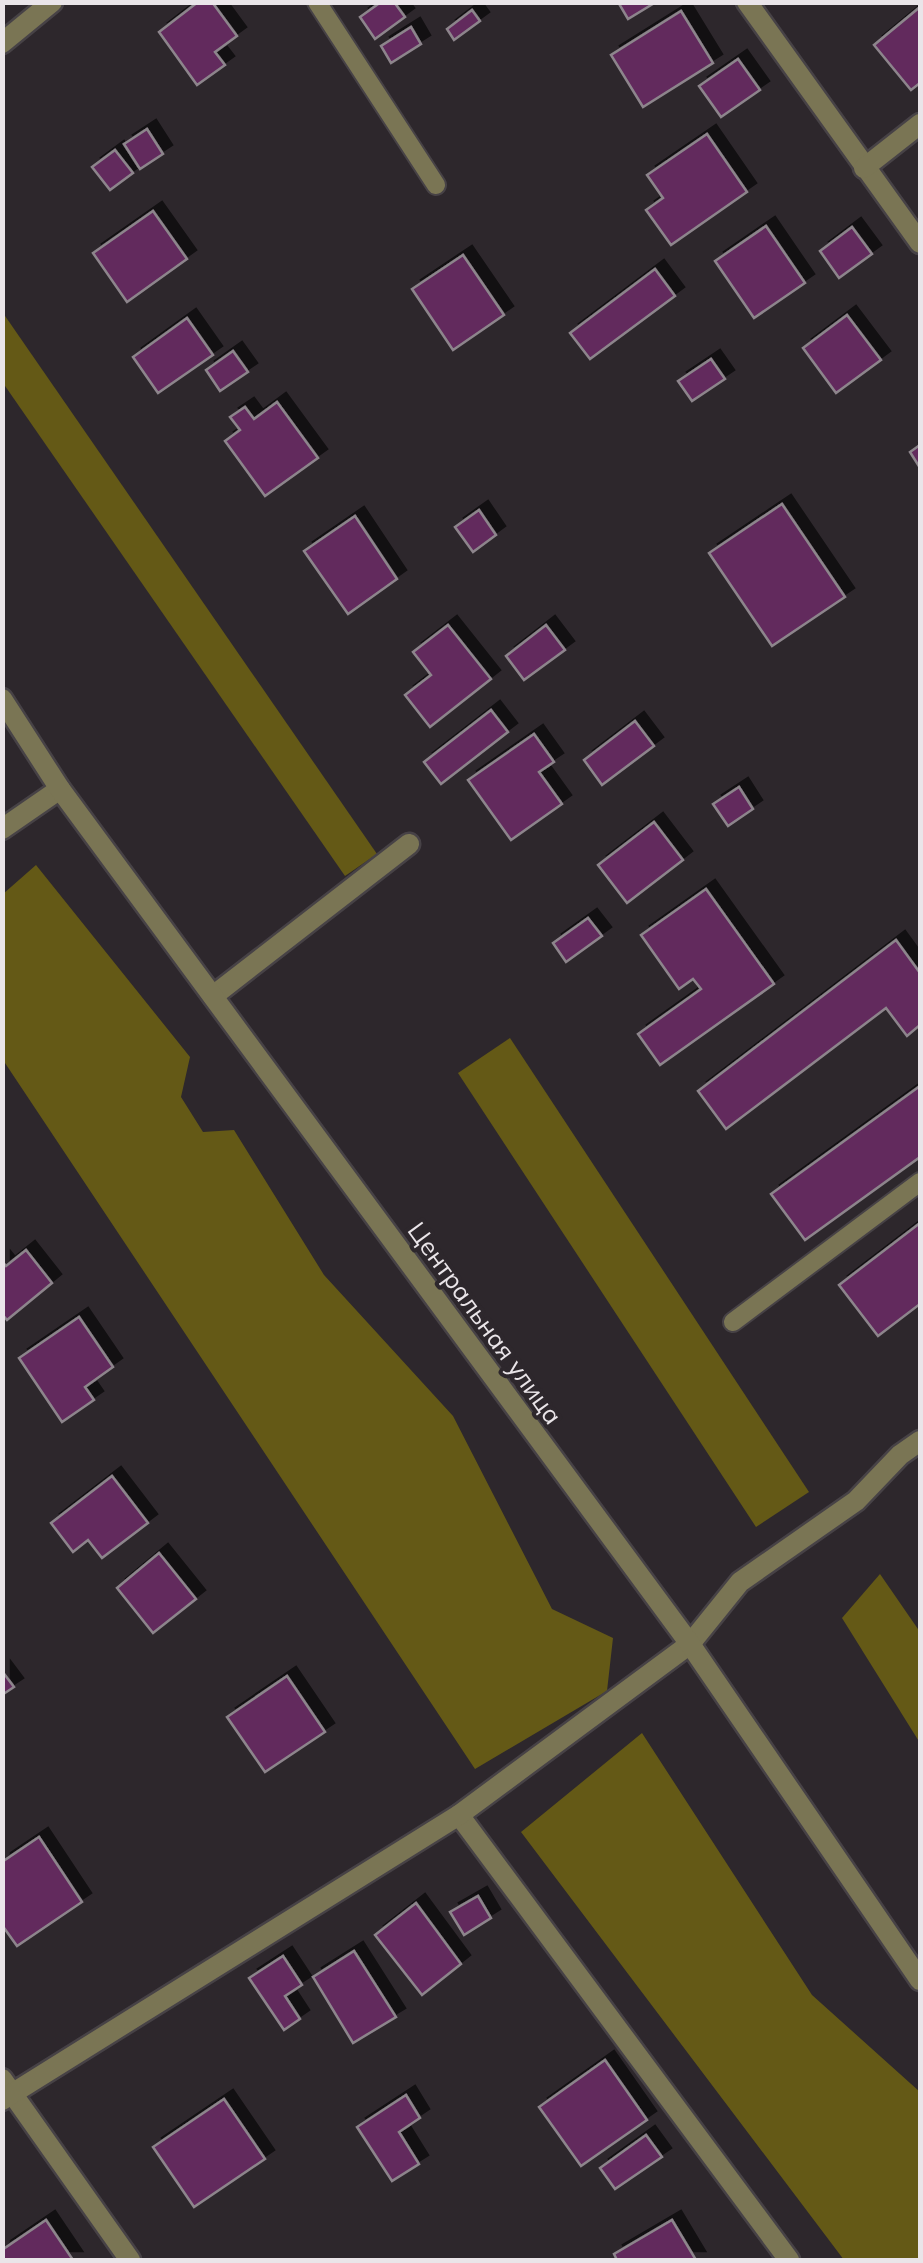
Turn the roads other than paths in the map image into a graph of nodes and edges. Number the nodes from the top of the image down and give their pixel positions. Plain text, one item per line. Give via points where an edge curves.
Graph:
1 (52, 2) edge
2 (316, 2) edge
3 (747, 2) edge
4 (2, 44) edge
5 (920, 124) edge
6 (864, 168) junction
7 (436, 185) dead end
8 (918, 235) edge
9 (2, 699) edge
10 (60, 789) junction
11 (2, 829) edge
12 (409, 844) dead end
13 (213, 996) junction
14 (920, 1182) edge
15 (734, 1322) dead end
16 (920, 1441) edge
17 (690, 1644) junction
18 (459, 1815) junction
19 (920, 1980) edge
20 (6, 2091) edge
21 (130, 2260) edge
22 (789, 2260) edge

1 - 4 street
2 - 7 lane
3 - 6 street
5 - 6 street
6 - 8 street
9 - 10 street, Центральная улица
10 - 11 street
10 - 13 street, Центральная улица
12 - 13 street
13 - 17 street, Центральная улица
14 - 15 lane
16 - 17 street via 856,1501 740,1582
17 - 18 street
17 - 19 street, Центральная улица
18 - 20 street
18 - 22 street
20 - 21 street

